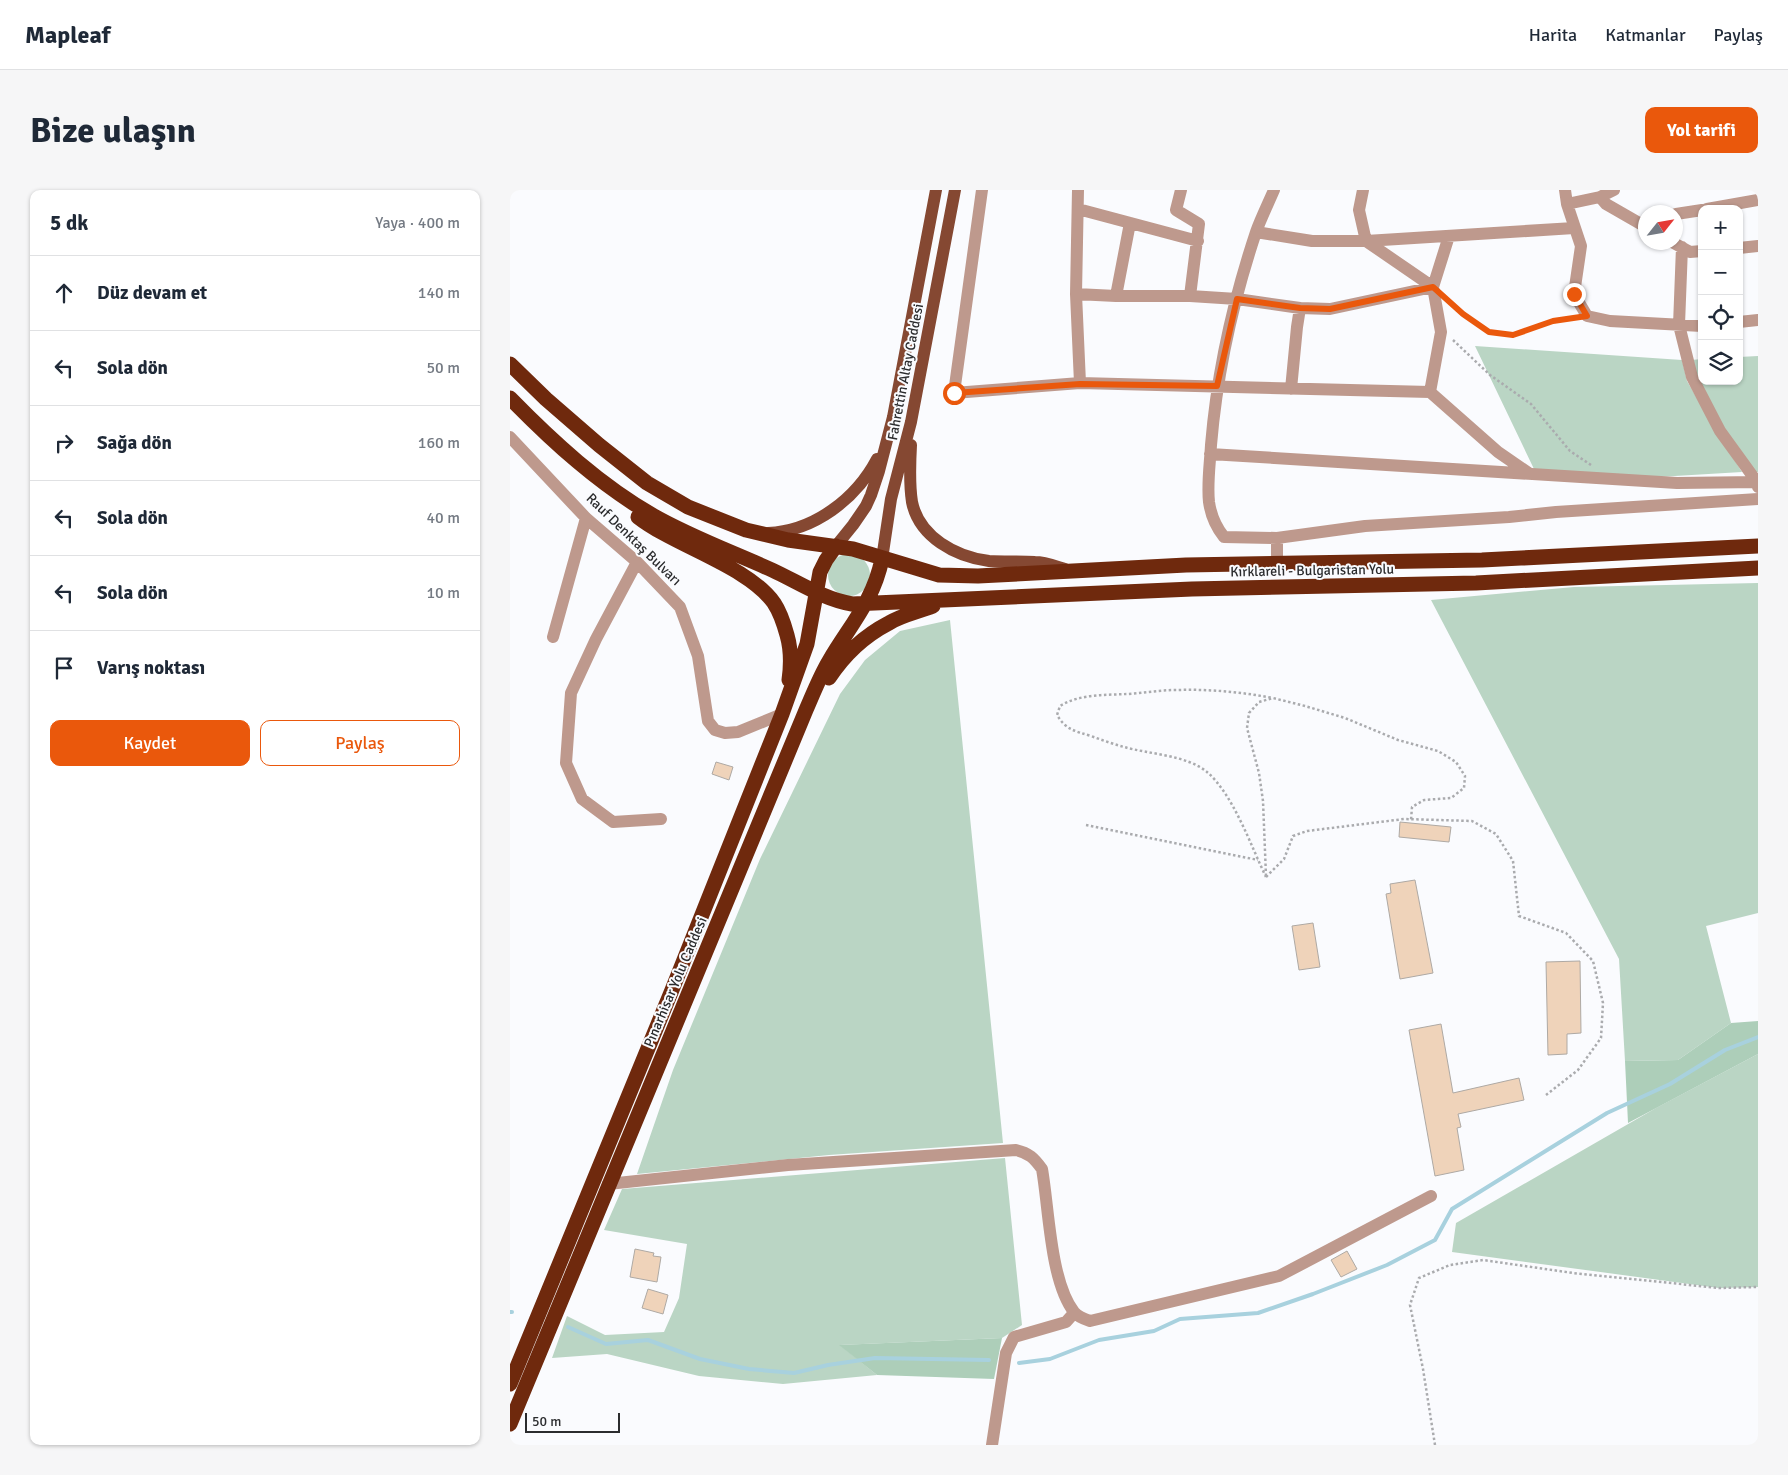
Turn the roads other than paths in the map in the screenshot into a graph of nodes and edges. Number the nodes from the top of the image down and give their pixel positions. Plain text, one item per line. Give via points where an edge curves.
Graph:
1 (936, 190) edge
2 (955, 190) edge
3 (982, 190) edge
4 (1078, 190) edge
5 (1181, 190) edge
6 (1274, 190) edge
7 (1363, 190) edge
8 (1566, 190) edge
9 (1614, 190) edge
10 (1600, 197) junction
11 (1758, 200) edge
12 (1567, 204) junction
13 (1730, 205) edge
14 (1078, 210) junction
15 (1698, 211) edge
16 (1683, 213) edge
17 (1638, 220) edge
18 (1130, 223) junction
19 (1574, 228) junction
20 (1256, 232) junction
21 (1449, 236) junction
22 (1198, 241) junction
23 (1366, 241) junction
24 (1758, 246) edge
25 (1683, 248) edge
26 (1743, 248) edge
27 (1677, 250) edge
28 (1698, 252) edge
29 (1433, 287) junction
30 (1076, 294) junction
31 (1116, 296) junction
32 (1190, 296) junction
33 (1237, 299) junction
34 (1300, 308) junction
35 (1758, 320) edge
36 (1743, 322) edge
37 (1679, 325) junction
38 (1698, 326) edge
39 (510, 364) edge
40 (1080, 384) junction
41 (1217, 386) junction
42 (1291, 389) junction
43 (1430, 392) junction
44 (510, 398) edge
45 (893, 417) junction
46 (911, 422) junction
47 (510, 437) edge
48 (1210, 454) junction
49 (1530, 474) junction
50 (594, 476) junction
51 (1758, 484) edge
52 (1758, 499) edge
53 (586, 518) junction
54 (756, 533) junction
55 (1277, 538) junction
56 (836, 546) junction
57 (1758, 546) edge
58 (882, 559) junction
59 (637, 562) junction
60 (1276, 564) junction
61 (1758, 568) edge
62 (1074, 571) junction
63 (817, 593) junction
64 (948, 600) junction
65 (866, 604) junction
66 (554, 637) dead end
67 (806, 710) junction
68 (782, 714) junction
69 (661, 819) dead end
70 (608, 1184) junction
71 (1432, 1196) dead end
72 (1074, 1313) junction
73 (510, 1384) edge
74 (510, 1424) edge
75 (992, 1445) edge

1 - 45 main road, Fahrettin Altay Caddesi
2 - 46 main road, Fahrettin Altay Caddesi
3 - 40 street via 954,393
4 - 14 street
5 - 22 street via 1176,210 1199,224
6 - 20 street
7 - 23 street via 1359,210
8 - 12 street
9 - 10 street
10 - 12 street
10 - 17 street via 1606,204
11 - 13 street
12 - 19 street
14 - 18 street
14 - 30 street
15 - 16 street
18 - 22 street
18 - 31 street
19 - 21 street
19 - 37 street via 1581,246 1574,294 1587,316 1610,321
20 - 23 street via 1312,241
20 - 33 street
21 - 23 street
21 - 29 street
22 - 32 street
23 - 29 street
24 - 26 street
25 - 28 street
27 - 37 street
29 - 34 street via 1330,309
29 - 43 street via 1440,329
30 - 31 street
30 - 40 street
31 - 32 street
32 - 33 street
33 - 34 street
33 - 41 street
34 - 42 street
35 - 36 street
37 - 38 street
37 - 51 street via 1692,377 1720,431
39 - 54 highway via 579,428 647,483 701,513
40 - 41 street
41 - 42 street
41 - 48 street
42 - 43 street
43 - 49 street via 1498,452
44 - 50 highway, Rauf Denktaş Bulvarı
45 - 54 main road via 872,470 857,488 811,522 782,532
45 - 56 main road, Fahrettin Altay Caddesi via 871,495
46 - 58 main road, Fahrettin Altay Caddesi via 891,499
46 - 62 main road via 912,503 923,527 935,539 969,557 1037,562
47 - 53 street, Rauf Denktaş Bulvarı
48 - 49 street
48 - 55 street via 1209,501 1217,528 1224,537
49 - 51 street via 1677,483
50 - 63 highway, Rauf Denktaş Bulvarı via 680,530
50 - 68 highway via 641,519 742,576 774,603 784,625 790,654
52 - 55 street via 1365,526
53 - 59 street, Rauf Denktaş Bulvarı
53 - 66 street
54 - 56 highway
55 - 60 street
56 - 58 highway
56 - 63 highway, Pınarhisar Yolu Caddesi via 820,572
57 - 60 highway, Kırklareli - Bulgaristan Yolu via 1482,560
58 - 62 highway, Kırklareli - Bulgaristan Yolu via 938,575
58 - 65 highway, Pınarhisar Yolu Caddesi
59 - 68 street, Rauf Denktaş Bulvarı via 680,606 698,656 708,721 715,730 726,734 738,732
59 - 69 street via 571,693 566,763 582,799 613,822
60 - 62 highway, Kırklareli - Bulgaristan Yolu
61 - 64 highway, Kırklareli - Bulgaristan Yolu via 1476,583 1192,589
63 - 65 highway via 838,601
63 - 68 highway, Pınarhisar Yolu Caddesi via 807,644
64 - 65 highway, Kırklareli - Bulgaristan Yolu
64 - 67 highway via 890,622 858,644 844,656
65 - 67 highway, Pınarhisar Yolu Caddesi via 828,662
67 - 70 highway, Pınarhisar Yolu Caddesi
68 - 73 highway, Pınarhisar Yolu Caddesi
70 - 72 street via 788,1165 1016,1150 1027,1153 1042,1169 1054,1256 1061,1284
70 - 74 highway, Pınarhisar Yolu Caddesi
71 - 72 street via 1280,1276 1090,1321
72 - 75 street via 1066,1322 1014,1337 1006,1353

